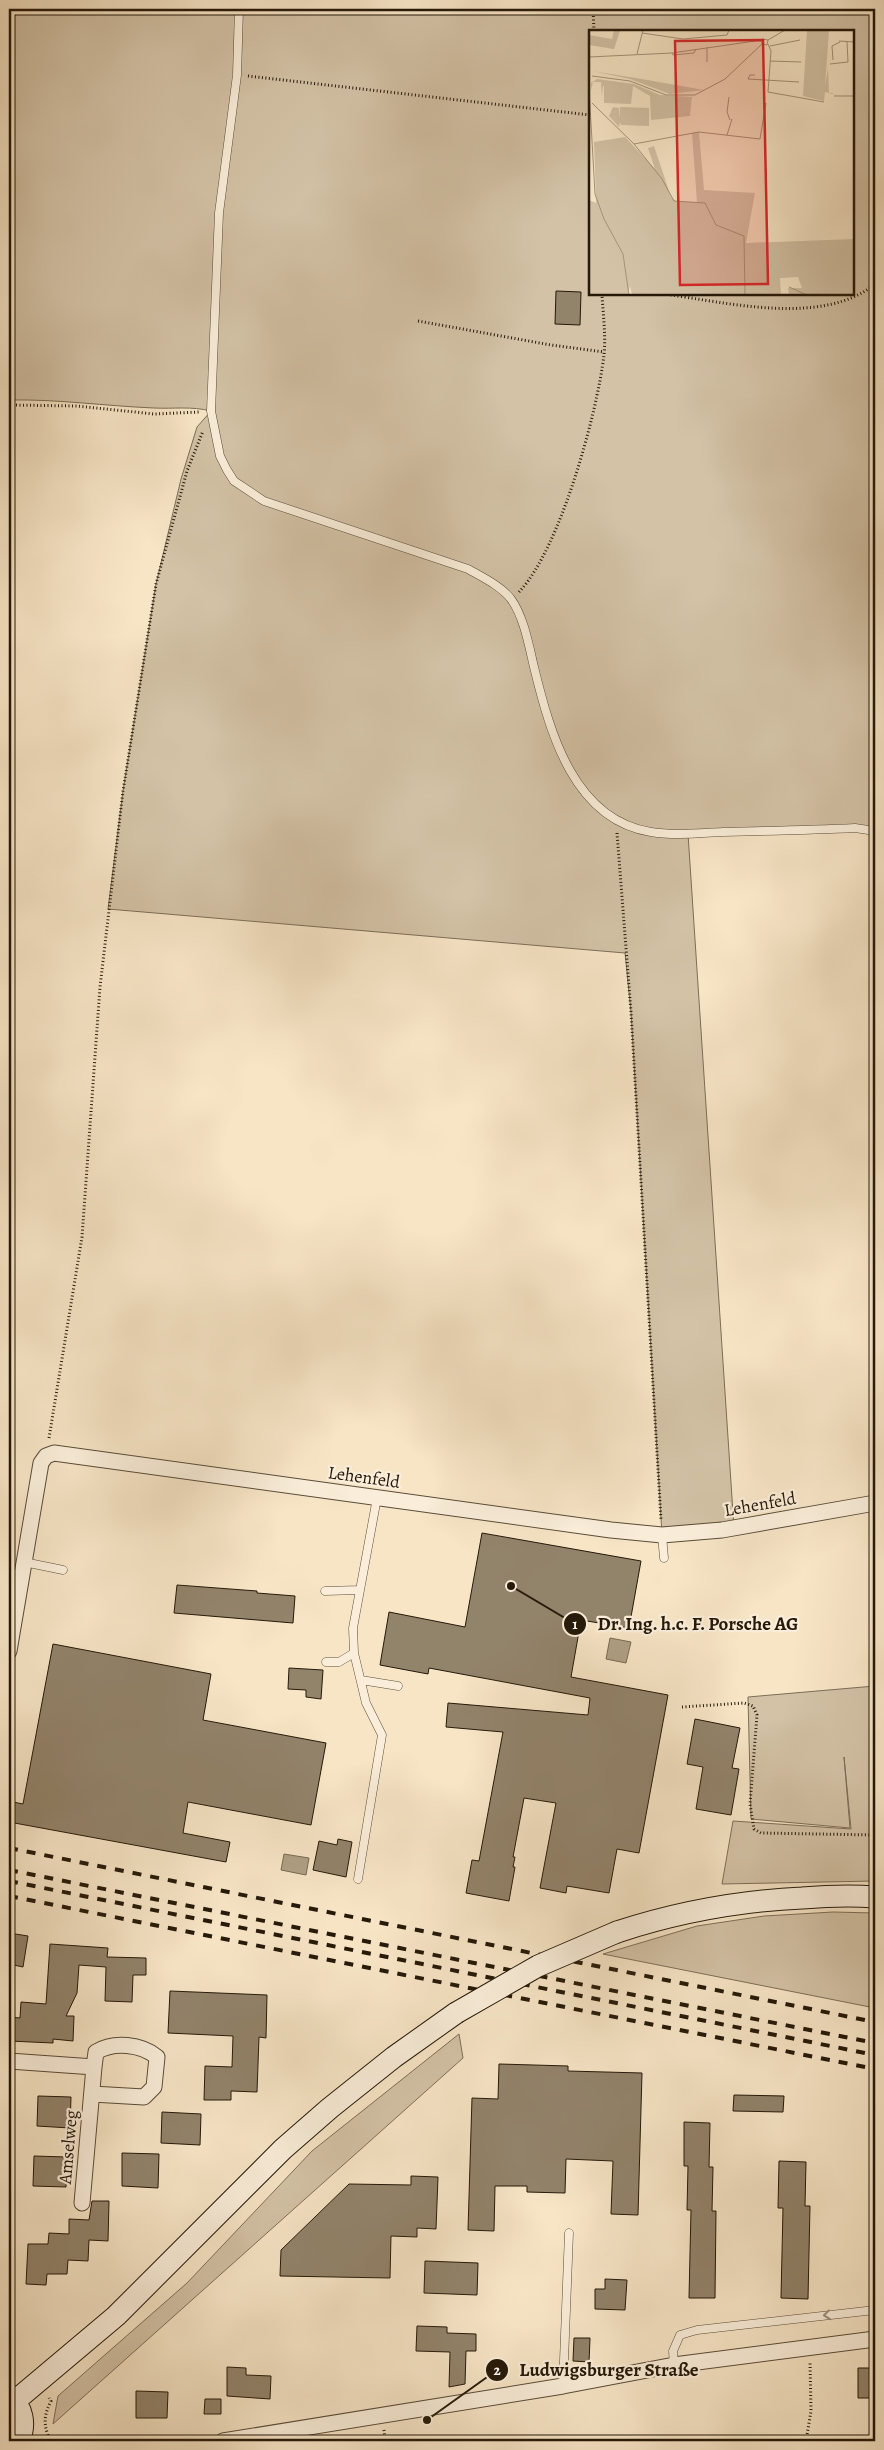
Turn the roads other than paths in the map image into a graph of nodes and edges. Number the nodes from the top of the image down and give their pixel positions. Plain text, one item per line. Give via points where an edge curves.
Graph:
1 (239, 9) edge
2 (875, 831) edge
3 (377, 1498) junction
4 (875, 1503) edge
5 (662, 1535) junction
6 (664, 1558) dead end
7 (24, 1562) junction
8 (63, 1570) dead end
9 (360, 1590) junction
10 (325, 1591) dead end
11 (9, 1651) edge
12 (354, 1653) junction
13 (326, 1662) dead end
14 (361, 1680) junction
15 (398, 1686) dead end
16 (358, 1879) dead end
17 (875, 1897) edge
18 (9, 2061) edge
19 (94, 2067) junction
20 (92, 2094) junction
21 (82, 2203) dead end
22 (569, 2233) dead end
23 (875, 2310) edge
24 (875, 2339) edge
25 (674, 2365) junction
26 (563, 2386) junction
27 (12, 2398) edge
28 (19, 2441) edge
29 (223, 2441) edge

1 - 2 lane via 237,75 219,213 211,411 220,456 234,482 264,501 468,569 511,599 528,642 543,707 566,763 593,804 617,822 651,832 688,834 855,828
3 - 5 street, Lehenfeld
3 - 7 street, Lehenfeld via 54,1453 41,1463
3 - 9 lane
4 - 5 street, Lehenfeld via 722,1530
5 - 6 lane
7 - 8 lane
7 - 11 street
9 - 10 lane
9 - 12 lane via 353,1628
12 - 13 lane via 339,1662
12 - 14 lane
14 - 15 lane
14 - 16 lane via 366,1703 382,1735
17 - 27 main road, bridge via 763,1900 696,1910 617,1932 538,1966 456,2013 330,2108 283,2149 116,2316
18 - 19 street
19 - 20 street, Amselweg
19 - 20 street, Amselweg via 96,2052 107,2046 145,2048 157,2057 154,2087 144,2098
20 - 21 street, Amselweg
22 - 26 lane
23 -> 25 lane via 697,2330 680,2335 673,2352
24 - 25 street
25 - 26 street
26 - 29 street
27 - 28 main road via 22,2415 23,2430

